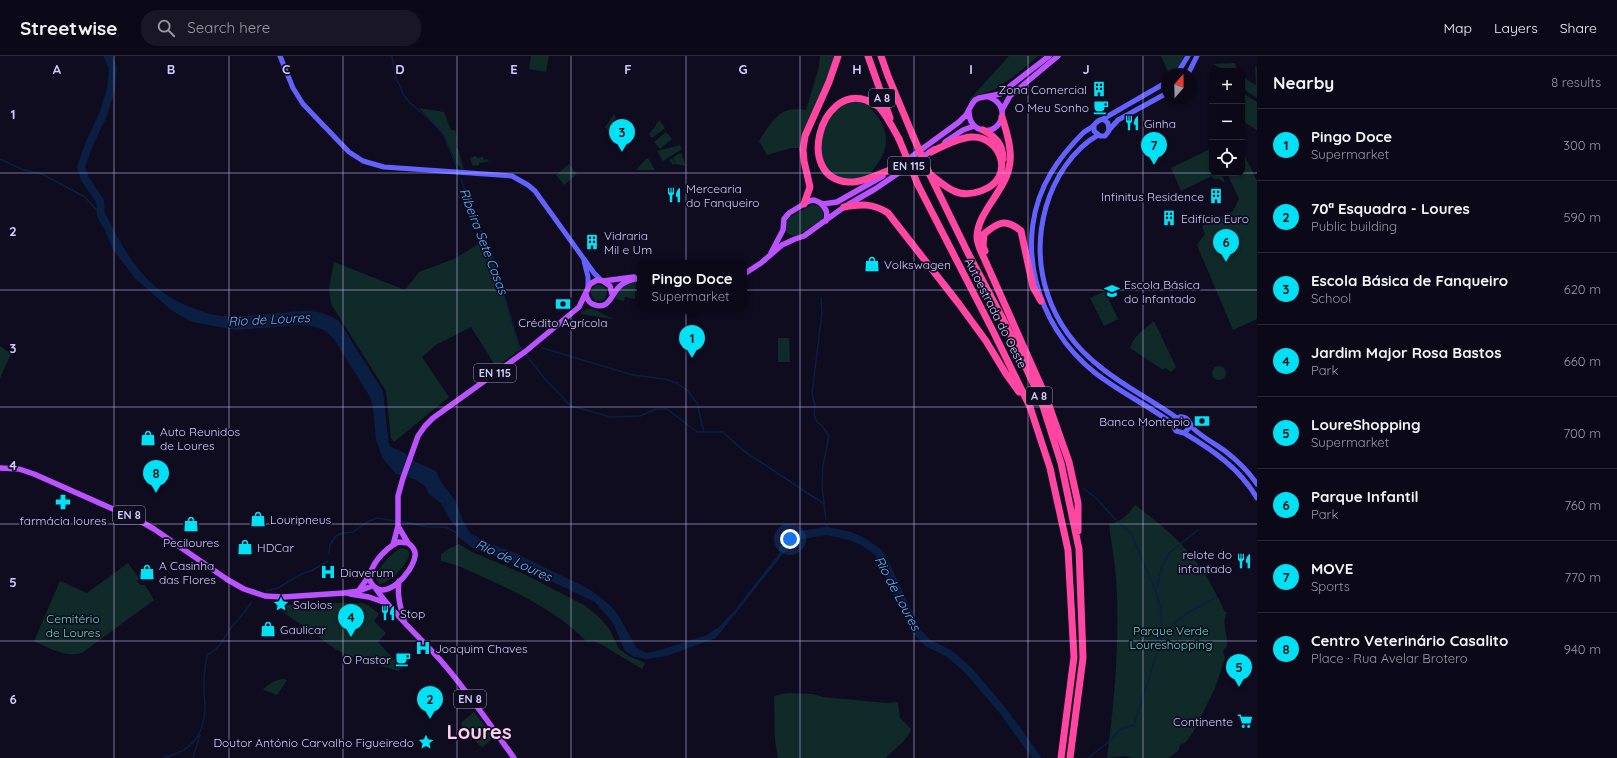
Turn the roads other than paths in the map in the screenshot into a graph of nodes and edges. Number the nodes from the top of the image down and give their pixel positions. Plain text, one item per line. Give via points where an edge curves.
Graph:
1 (280, 56) edge
2 (838, 56) edge
3 (868, 56) edge
4 (881, 56) edge
5 (1049, 56) edge
6 (1058, 56) edge
7 (1188, 56) edge
8 (1197, 56) edge
9 (1181, 68) edge
10 (1191, 68) edge
11 (1161, 86) edge
12 (1161, 96) edge
13 (989, 97) junction
14 (969, 108) junction
15 (1002, 113) junction
16 (1103, 120) junction
17 (1094, 125) junction
18 (974, 126) junction
19 (1110, 129) junction
20 (983, 130) junction
21 (1098, 135) junction
22 (898, 139) junction
23 (931, 152) junction
24 (898, 167) junction
25 (1002, 167) junction
26 (930, 175) junction
27 (818, 201) junction
28 (804, 204) junction
29 (844, 207) junction
30 (826, 220) junction
31 (783, 230) junction
32 (795, 239) junction
33 (1032, 244) junction
34 (1039, 244) junction
35 (771, 252) junction
36 (583, 258) junction
37 (988, 267) junction
38 (747, 272) edge
39 (637, 277) edge
40 (637, 278) edge
41 (602, 280) junction
42 (588, 287) junction
43 (586, 294) junction
44 (612, 294) junction
45 (1041, 301) junction
46 (594, 305) junction
47 (579, 307) junction
48 (1030, 407) junction
49 (1177, 418) junction
50 (1190, 423) junction
51 (1173, 424) junction
52 (1184, 433) junction
53 (0, 468) edge
54 (1257, 484) edge
55 (1257, 498) edge
56 (398, 526) junction
57 (408, 543) junction
58 (393, 545) junction
59 (1079, 549) junction
60 (369, 576) junction
61 (399, 581) junction
62 (374, 587) junction
63 (359, 591) junction
64 (344, 593) junction
65 (386, 603) junction
66 (405, 622) junction
67 (514, 758) edge
68 (1061, 758) edge
69 (1070, 758) edge

1 - 36 main road via 293,88 303,104 356,158 378,166 512,176 535,192
2 - 28 highway via 805,136 804,161 810,187
3 - 22 highway, Autoestrada do Oeste / A 8
4 - 26 highway, Autoestrada do Oeste / A 8, bridge
5 - 13 main road via 1000,94
6 - 15 main road via 1010,96
7 - 9 main road
8 - 10 main road
11 - 16 main road
12 - 19 main road via 1118,120
13 - 14 main road via 979,98
13 - 15 main road via 997,102
14 - 18 main road via 969,118
14 - 24 main road, EN 115 via 959,122
15 - 20 main road via 995,127
15 - 37 highway via 1010,156 1009,168 1004,182 979,224 977,238
16 - 17 main road via 1097,121
16 - 19 main road via 1108,123
17 - 21 main road via 1094,131
17 - 33 main road via 1069,148 1049,176 1038,203
18 - 20 main road
18 - 23 main road, EN 115 via 963,130
19 - 21 main road via 1105,136
20 - 25 highway via 994,136 999,143 1003,155
21 - 34 main road via 1079,149 1059,177 1047,204
22 - 24 highway via 878,106 858,98 838,104 829,113 821,129 818,154 825,170 848,182 860,181
22 - 48 highway, Autoestrada do Oeste / A 8, bridge via 918,185
23 - 25 highway via 960,139 981,138 995,147
23 - 29 main road, EN 115
24 - 27 main road, EN 115 via 837,202 823,204
25 - 26 highway via 996,183 975,193 954,191
26 - 59 highway, Autoestrada do Oeste / A 8 via 1041,400 1061,463
27 - 28 main road
27 - 30 main road via 827,211
28 - 31 main road via 785,217
29 - 30 main road, EN 115
29 - 48 highway via 869,204 888,213 959,304
30 - 32 main road via 804,236
31 - 32 main road via 789,238
31 - 35 main road
32 - 35 main road
33 - 34 main road
33 - 45 main road via 1032,262
34 - 49 main road via 1040,261 1049,300 1070,337 1099,367
35 - 38 main road
36 - 41 main road
36 - 42 main road
37 - 45 highway via 983,246 984,234 994,225 1004,222 1015,226 1021,231 1032,288
37 - 59 highway via 1046,397 1068,462 1078,503
39 - 41 main road
40 - 44 main road via 624,283
41 - 42 main road via 593,282
41 - 44 main road via 610,286
42 - 43 main road
43 - 46 main road
43 - 47 main road
44 - 46 main road via 606,305
45 - 51 main road via 1064,341 1082,361 1095,373
46 - 47 main road
47 - 56 main road, EN 115 via 526,351 421,430 398,496
48 - 68 highway, Autoestrada do Oeste / A 8 via 1050,468 1068,550 1074,657
49 - 50 main road via 1184,417
49 - 51 main road
50 - 52 main road via 1188,431
50 - 54 main road via 1193,429 1237,460
51 - 52 main road via 1176,431
52 - 55 main road via 1230,464
53 - 64 main road, EN 8 via 19,469 34,474 140,521 244,589 268,596 301,597
56 - 57 main road
56 - 58 main road
57 - 58 main road
57 - 61 main road via 415,551 415,556 411,567
58 - 60 main road via 375,564
59 - 69 highway, Autoestrada do Oeste / A 8 via 1083,658
60 - 62 main road
60 - 63 main road
61 - 62 main road via 387,590
61 - 66 main road via 400,604
62 - 63 main road
62 - 65 main road
63 - 64 main road, EN 8
64 - 65 main road
65 - 66 main road
66 - 67 main road, EN 8 via 450,673

